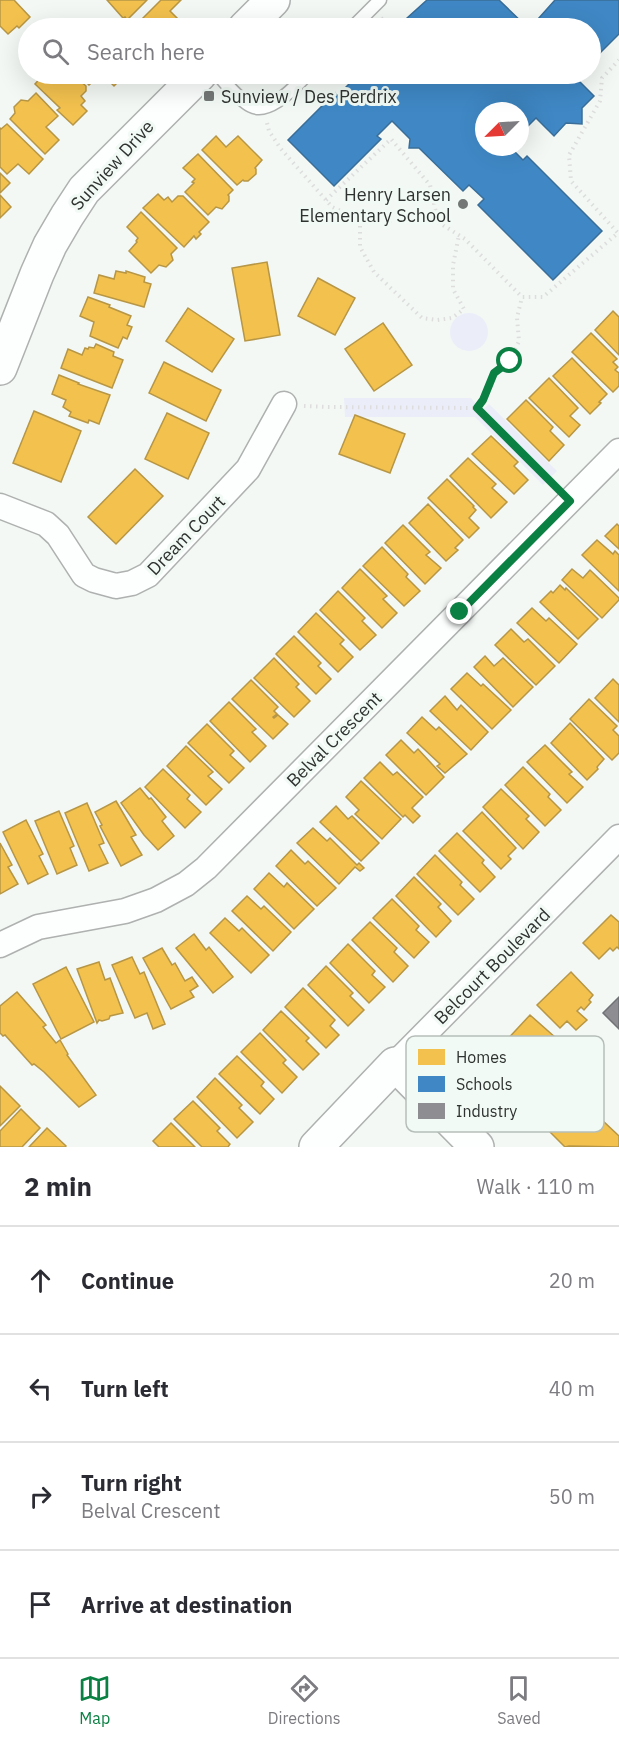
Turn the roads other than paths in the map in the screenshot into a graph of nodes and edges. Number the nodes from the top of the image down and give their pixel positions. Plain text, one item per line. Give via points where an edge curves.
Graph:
1 (380, 0) edge
2 (362, 18) edge
3 (190, 84) edge
4 (226, 84) edge
5 (298, 84) edge
6 (0, 368) edge
7 (284, 404) road end
8 (619, 452) edge
9 (0, 506) edge
10 (619, 837) edge
11 (0, 945) edge
12 (423, 1036) edge
13 (406, 1053) edge
14 (395, 1064) junction
15 (406, 1075) edge
16 (462, 1132) edge
17 (316, 1147) edge
18 (477, 1147) edge

1 - 2 lane
3 - 6 street, Sunview Drive via 84,190 50,246
4 - 5 lane via 252,107 264,107 285,98
7 - 9 street, Dream Court via 248,470 148,575 132,583 116,586 84,575 58,535 46,524
8 - 11 street, Belval Crescent via 207,868 156,900 125,911 39,927
10 - 12 street, Belcourt Boulevard
13 - 14 street, Belcourt Boulevard
14 - 15 street
14 - 17 street, Belcourt Boulevard
16 - 18 street

